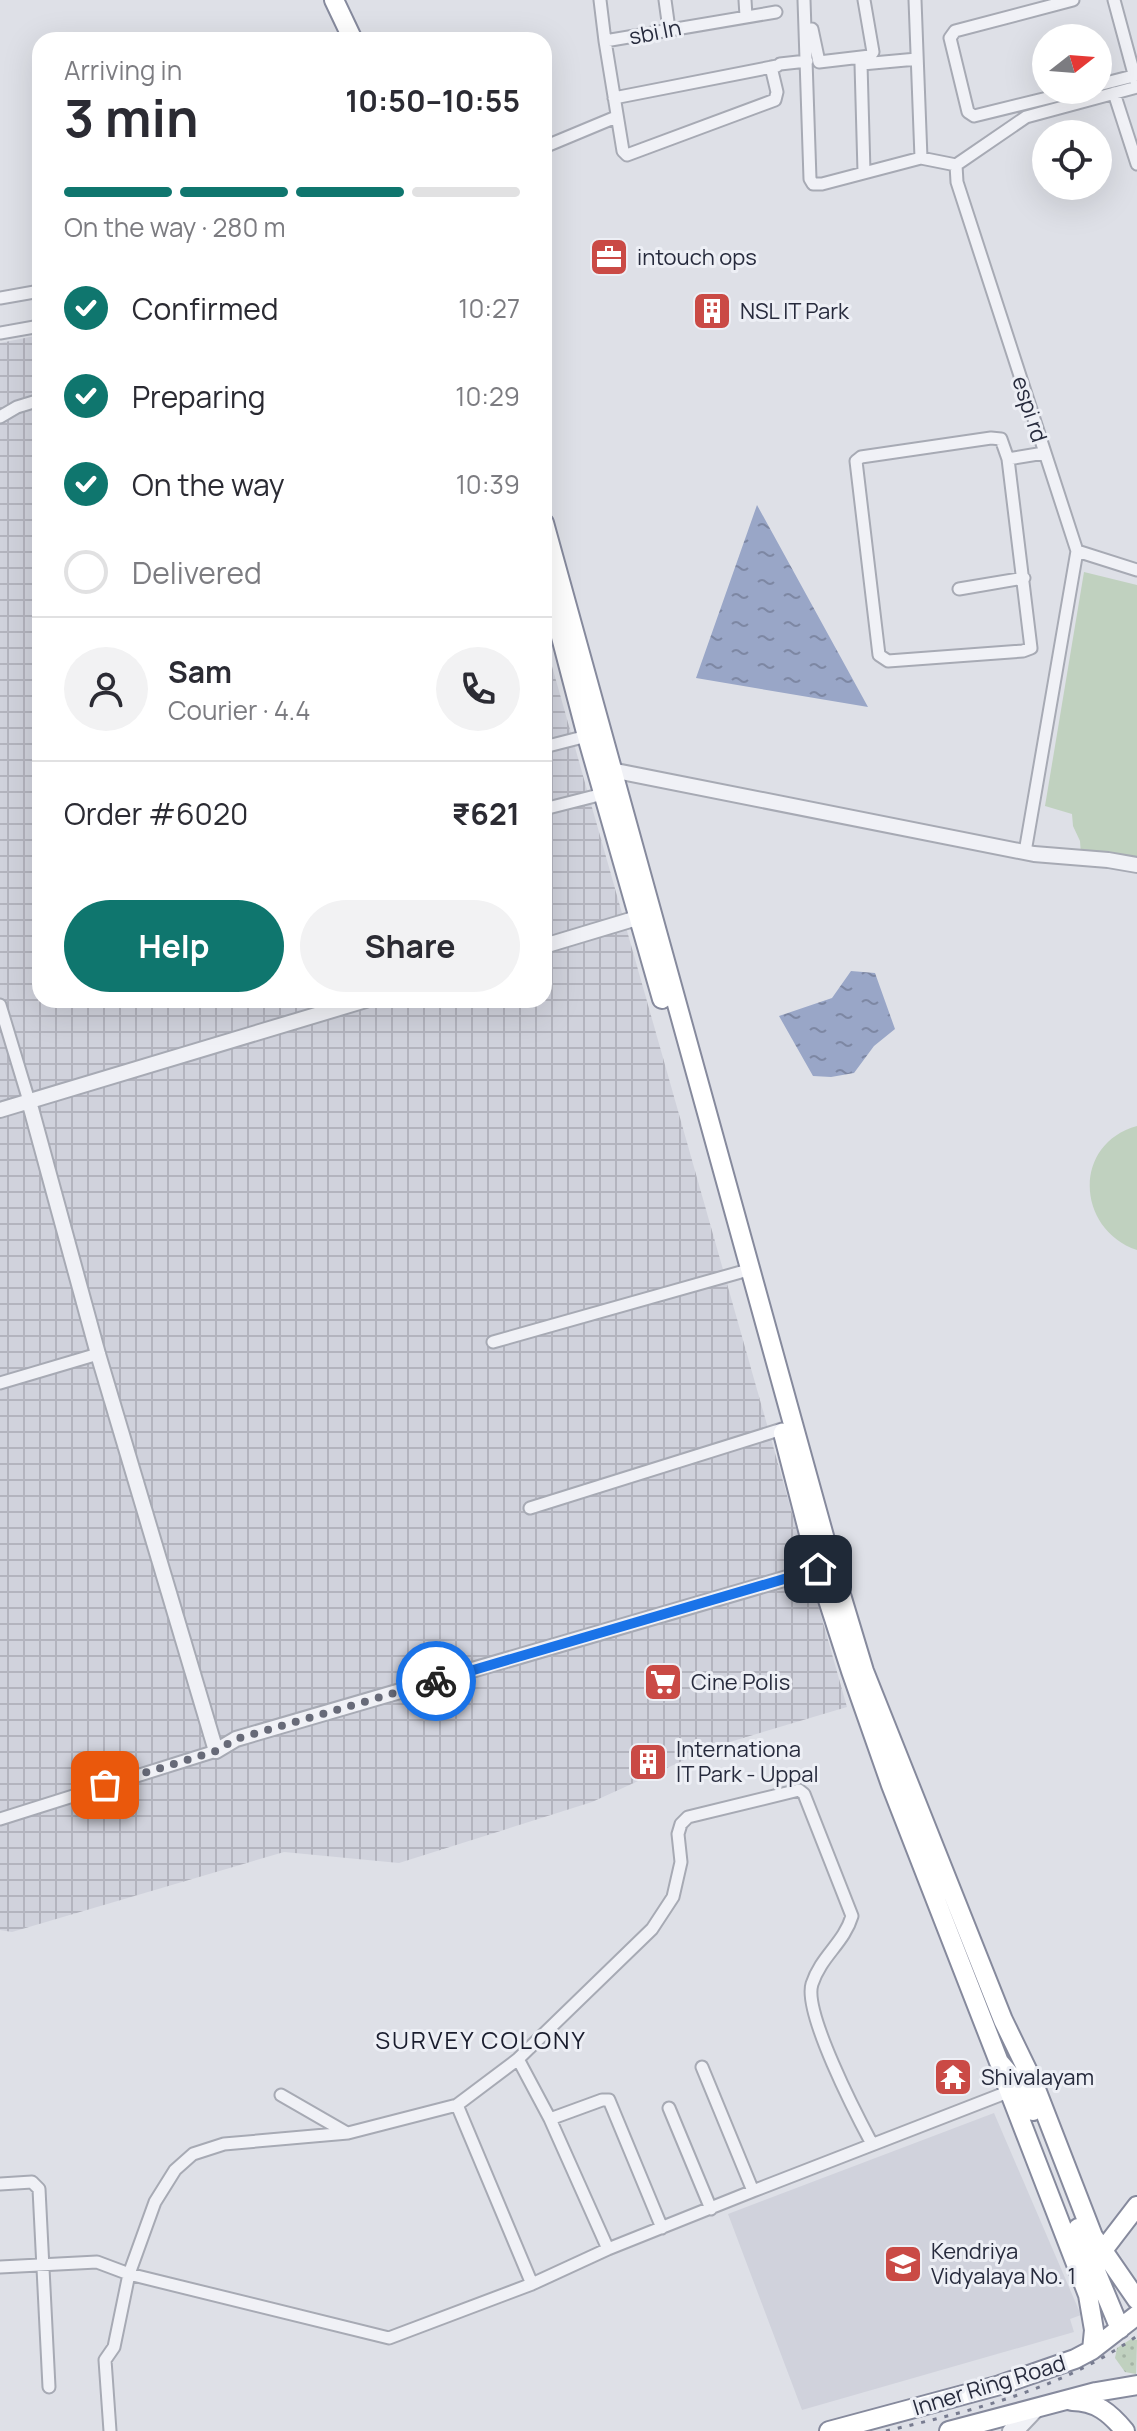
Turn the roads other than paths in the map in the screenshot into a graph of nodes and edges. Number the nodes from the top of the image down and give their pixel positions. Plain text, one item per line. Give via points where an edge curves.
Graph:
1 (324, 0) edge
2 (334, 0) edge
3 (600, 0) edge
4 (665, 0) edge
5 (745, 0) edge
6 (807, 0) edge
7 (864, 0) edge
8 (915, 0) edge
9 (1073, 0) edge
10 (1114, 0) edge
11 (776, 12) dead end
12 (746, 16) junction
13 (669, 29) junction
14 (338, 32) edge
15 (349, 32) edge
16 (605, 41) junction
17 (917, 59) junction
18 (869, 60) junction
19 (808, 65) junction
20 (776, 66) junction
21 (1136, 81) edge
22 (1112, 84) edge
23 (1114, 93) joint
24 (614, 98) junction
25 (1050, 104) edge
26 (1036, 109) junction
27 (616, 117) junction
28 (552, 144) edge
29 (921, 158) junction
30 (1137, 164) edge
31 (956, 165) junction
32 (864, 172) junction
33 (32, 292) edge
34 (0, 298) edge
35 (32, 327) edge
36 (0, 333) edge
37 (32, 402) edge
38 (0, 417) edge
39 (1044, 453) junction
40 (1008, 459) junction
41 (1077, 551) junction
42 (552, 556) edge
43 (1137, 570) edge
44 (1024, 578) junction
45 (959, 589) dead end
46 (552, 603) edge
47 (587, 736) junction
48 (552, 745) edge
49 (604, 771) junction
50 (603, 794) junction
51 (552, 807) edge
52 (1025, 852) junction
53 (1094, 860) junction
54 (1137, 865) edge
55 (1137, 875) edge
56 (645, 916) junction
57 (552, 944) edge
58 (0, 1005) edge
59 (339, 1008) edge
60 (29, 1101) junction
61 (0, 1110) edge
62 (741, 1272) junction
63 (493, 1342) dead end
64 (98, 1354) junction
65 (0, 1383) edge
66 (782, 1429) junction
67 (530, 1508) dead end
68 (819, 1572) junction
69 (216, 1751) junction
70 (0, 1819) edge
71 (518, 2059) junction
72 (702, 2067) dead end
73 (1015, 2089) junction
74 (281, 2095) dead end
75 (457, 2105) junction
76 (669, 2108) dead end
77 (550, 2119) junction
78 (348, 2133) junction
79 (872, 2144) junction
80 (0, 2184) edge
81 (753, 2191) junction
82 (1137, 2206) edge
83 (711, 2209) junction
84 (662, 2228) junction
85 (608, 2249) junction
86 (1104, 2249) junction
87 (43, 2264) junction
88 (0, 2267) edge
89 (129, 2274) junction
90 (532, 2284) junction
91 (1137, 2300) edge
92 (1137, 2315) edge
93 (1120, 2329) junction
94 (1092, 2350) junction
95 (1137, 2385) edge
96 (49, 2387) dead end
97 (1061, 2402) junction
98 (1038, 2408) junction
99 (110, 2431) edge
100 (829, 2431) edge
101 (949, 2431) edge
102 (1010, 2431) edge
103 (1125, 2431) edge

1 - 14 highway
2 - 15 highway
3 - 16 street, sbi ln
4 - 13 street
5 - 12 street
6 - 18 street via 819,62
6 - 19 street
7 - 18 street
8 - 17 street
9 - 26 street via 955,31 950,38 971,115
10 - 21 street
11 - 12 street, sbi ln
12 - 13 street, sbi ln
13 - 16 street, sbi ln
16 - 24 street
17 - 18 street
17 - 29 street
18 - 19 street
18 - 32 street
19 - 20 street
19 - 32 street via 810,179 816,185
20 - 24 street
20 - 27 street via 775,100 630,154 623,151
21 - 22 street
21 - 23 street
23 - 30 street
24 - 27 street
25 - 26 street
26 - 31 street
27 - 28 street
29 - 31 street
29 - 32 street
31 - 39 street, espi rd via 957,182
33 - 34 street
35 - 36 street
37 - 38 street
39 - 40 street
39 - 41 street, espi rd
40 - 44 street
40 - 44 street via 1001,439 991,438 856,461 879,655 901,662 1031,648
41 - 43 street
41 - 52 street, espi rd
42 - 49 highway
44 - 45 street
46 - 47 highway
47 - 48 street
47 - 49 highway
49 - 50 highway
49 - 52 street
49 - 56 highway
50 - 51 street
50 - 56 highway
52 - 53 street
53 - 54 street
53 - 55 street
56 - 57 street
56 - 62 highway
56 - 86 highway via 864,1671 1003,2020 1093,2236
58 - 60 street
59 - 60 street
60 - 61 street
60 - 64 street
62 - 63 street
62 - 66 highway
64 - 65 street
64 - 69 street
66 - 67 street
66 - 68 highway
68 - 69 street via 236,1739
68 - 73 highway via 891,1785 999,2062
69 - 70 street
71 - 75 street
71 - 77 street
71 - 79 street via 652,1929 673,1897 681,1862 678,1834 688,1817 799,1790 852,1916 847,1933 821,1963 810,1988 834,2071
72 - 81 street
73 - 79 street
73 - 93 highway via 1025,2092
73 - 94 highway via 1088,2295
74 - 78 street
75 - 78 street
75 - 90 street
76 - 83 street
77 - 84 street via 609,2100
77 - 85 street
78 - 89 street via 224,2144 193,2154 175,2170 155,2202
79 - 81 street
80 - 87 street via 32,2182 39,2189
81 - 83 street
82 - 86 highway
83 - 84 street
84 - 85 street
85 - 90 street
86 - 91 highway
87 - 88 street
87 - 89 street via 97,2262
87 - 96 street
89 - 90 street via 389,2338
89 - 99 street via 114,2347 105,2360
92 - 93 highway, Inner Ring Road
93 - 94 highway, Inner Ring Road
94 - 100 highway, Inner Ring Road via 1000,2385
95 - 97 highway, Inner Ring Road
97 - 98 highway, Inner Ring Road
97 - 103 highway via 1099,2406
98 - 101 highway, Inner Ring Road
98 - 102 street

